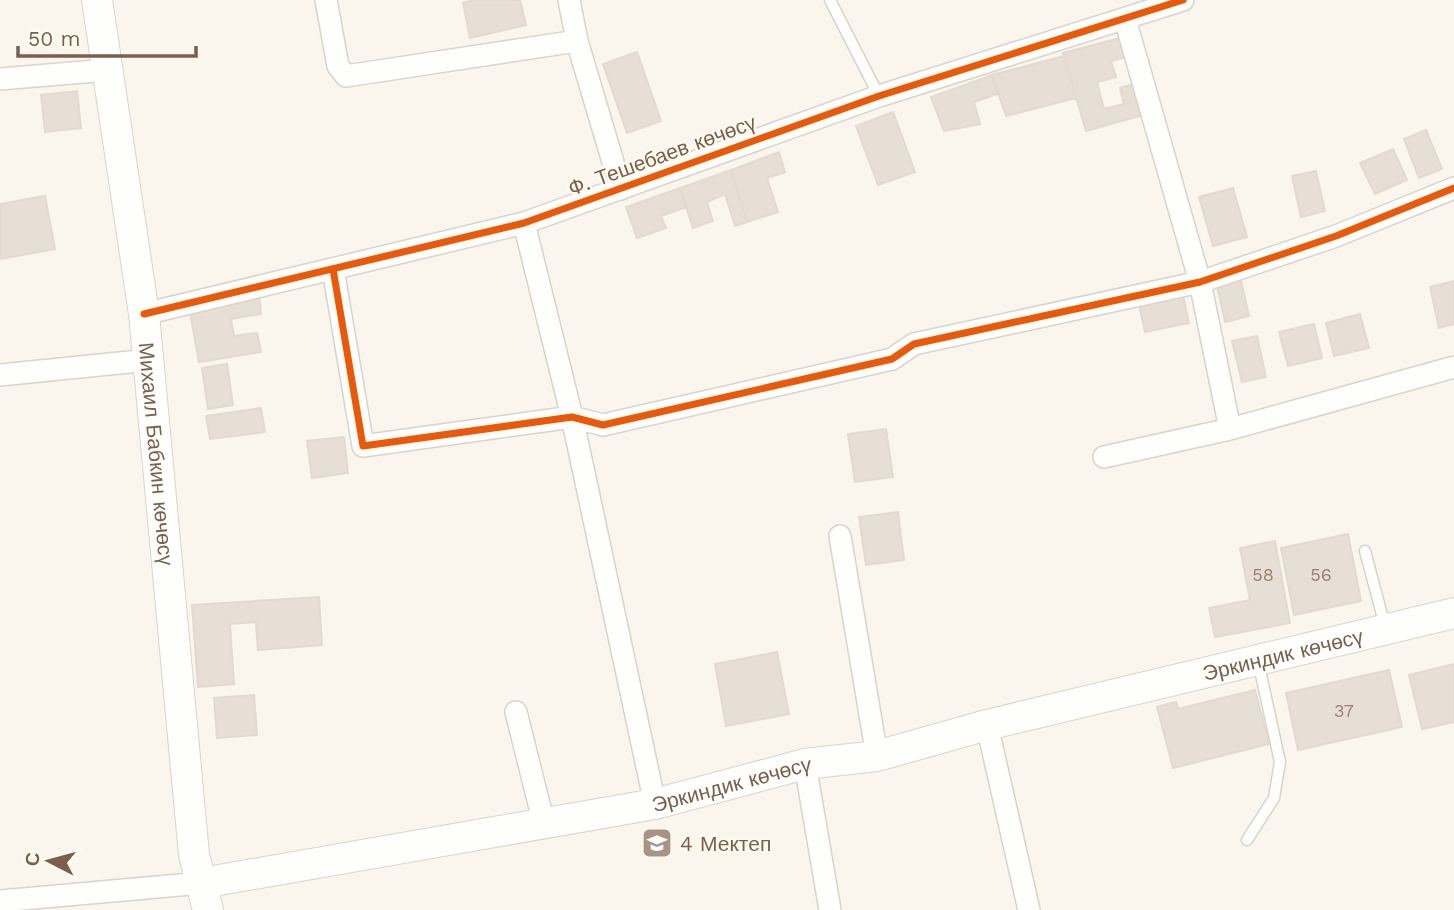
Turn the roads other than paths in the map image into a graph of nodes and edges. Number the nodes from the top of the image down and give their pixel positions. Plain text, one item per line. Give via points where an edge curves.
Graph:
1 (96, 0) edge
2 (326, 0) edge
3 (569, 0) edge
4 (831, 0) edge
5 (1183, 0) edge
6 (1125, 19) junction
7 (577, 41) junction
8 (107, 70) junction
9 (0, 79) edge
10 (879, 96) junction
11 (1454, 188) edge
12 (621, 189) junction
13 (524, 223) junction
14 (333, 269) junction
15 (1200, 282) junction
16 (144, 314) junction
17 (149, 360) junction
18 (1454, 367) edge
19 (0, 375) edge
20 (572, 417) junction
21 (1230, 429) junction
22 (1104, 457) dead end
23 (840, 536) dead end
24 (1365, 551) dead end
25 (1454, 613) edge
26 (1386, 629) junction
27 (1258, 660) junction
28 (516, 712) dead end
29 (987, 725) junction
30 (877, 756) junction
31 (805, 764) junction
32 (655, 804) junction
33 (544, 824) junction
34 (1247, 840) dead end
35 (205, 896) edge
36 (0, 901) edge
37 (26, 904) edge
38 (830, 910) edge
39 (1029, 910) edge

1 - 8 main road, Михаил Бабкин көчөсү
2 - 7 street via 338,66 346,76
3 - 7 street
4 - 10 lane
5 - 6 street, Ф. Тешебаев көчөсү
6 - 10 street, Ф. Тешебаев көчөсү
6 - 15 street
7 - 12 street
8 - 9 street
8 - 16 main road, Михаил Бабкин көчөсү
10 - 12 street, Ф. Тешебаев көчөсү
11 - 15 street via 1336,236
12 - 13 street, Ф. Тешебаев көчөсү
13 - 14 street, Ф. Тешебаев көчөсү
13 - 20 street
14 - 16 street, Ф. Тешебаев көчөсү
14 - 20 street via 363,446
15 - 20 street via 914,344 892,359 603,425
15 - 21 street
16 - 17 main road, Михаил Бабкин көчөсү
17 - 19 street
17 - 35 main road, Михаил Бабкин көчөсү via 194,855
18 - 21 street
20 - 32 street
21 - 22 street
23 - 30 street
24 - 26 lane
25 - 26 main road, Эркиндик көчөсү
26 - 27 main road, Эркиндик көчөсү
27 - 29 main road, Эркиндик көчөсү
27 - 34 lane via 1280,762 1275,798
28 - 33 street
29 - 30 main road, Эркиндик көчөсү
29 - 39 street
30 - 31 main road, Эркиндик көчөсү
31 - 32 main road, Эркиндик көчөсү
31 - 38 street
32 - 33 main road, Эркиндик көчөсү
33 - 35 main road, Эркиндик көчөсү
35 - 37 street, Эркиндик көчөсү
36 - 37 street, Эркиндик көчөсү

